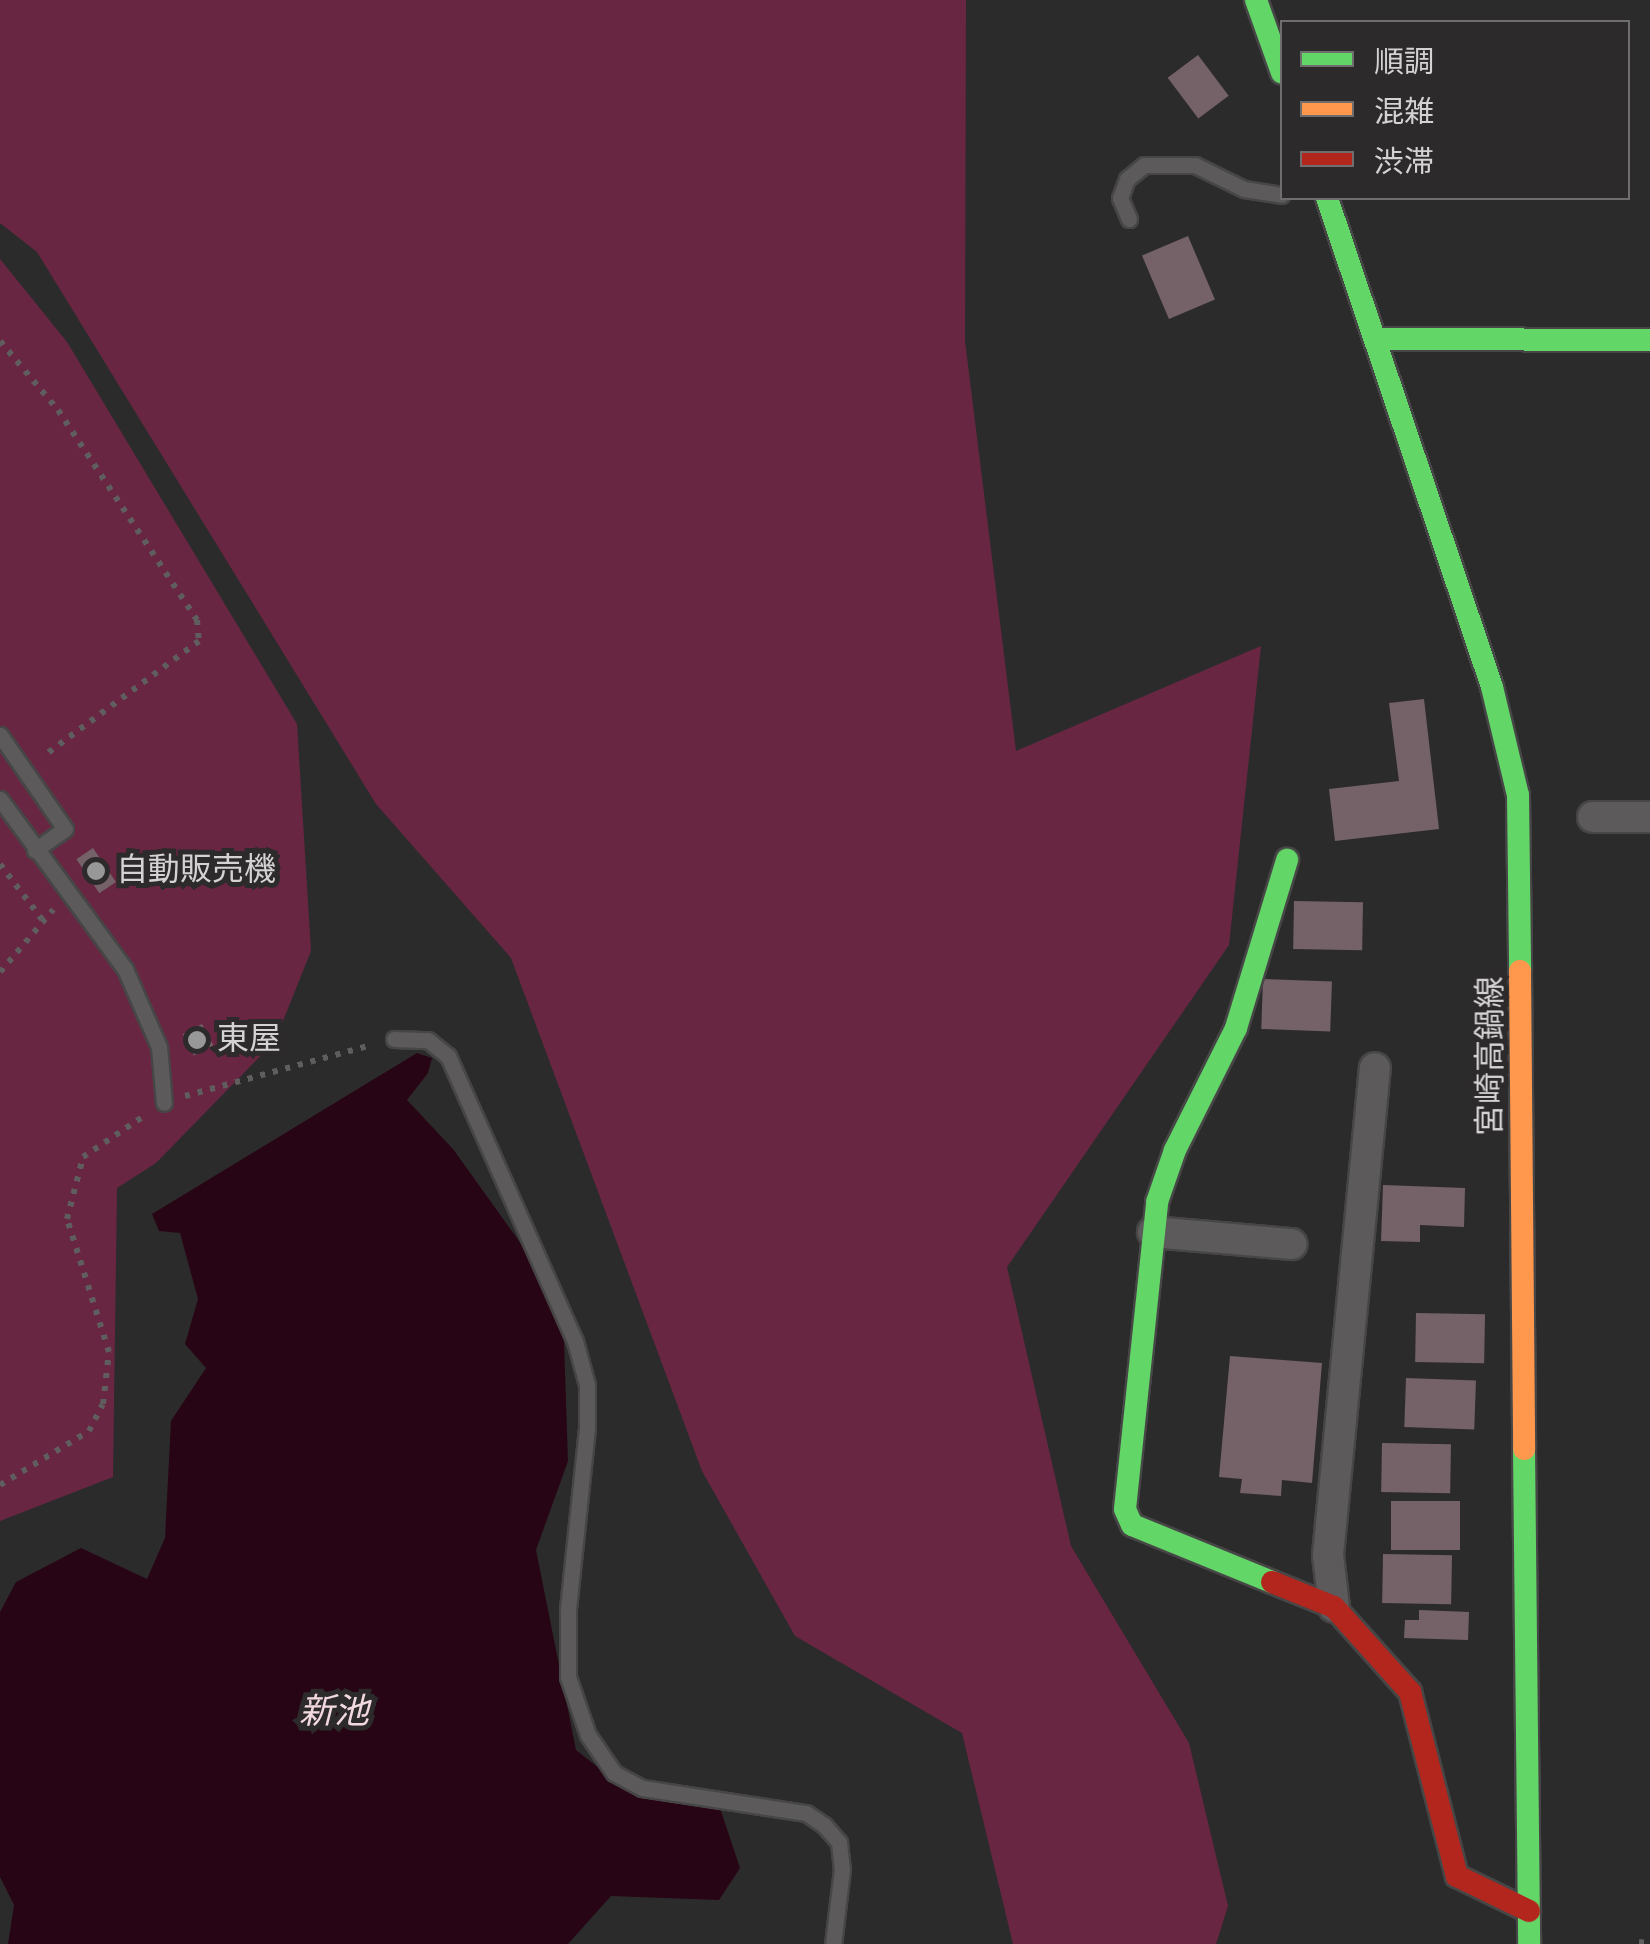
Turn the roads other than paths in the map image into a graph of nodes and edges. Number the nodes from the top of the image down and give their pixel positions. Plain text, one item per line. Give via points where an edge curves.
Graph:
1 (1256, 0) edge
2 (1280, 67) edge
3 (1280, 195) edge
4 (1329, 200) edge
5 (1129, 219) dead end
6 (1379, 339) junction
7 (1650, 340) edge
8 (0, 735) edge
9 (0, 800) edge
10 (1593, 817) dead end
11 (1650, 817) edge
12 (35, 850) junction
13 (1287, 860) dead end
14 (394, 1039) road end
15 (1375, 1068) dead end
16 (164, 1104) road end
17 (1153, 1232) junction
18 (1292, 1244) dead end
19 (1334, 1608) junction
20 (1529, 1911) junction
21 (832, 1944) edge
22 (1530, 1944) edge

1 - 2 main road
3 - 5 lane via 1244,188 1195,165 1144,166 1127,179 1120,198
4 - 6 main road, 宮崎高鍋線
6 - 7 main road
6 - 20 main road, 宮崎高鍋線 via 1492,687 1518,795
8 - 12 lane via 65,829
9 - 12 lane
10 - 11 street
12 - 16 lane via 125,970 159,1047
13 - 17 main road via 1248,994 1206,1097 1174,1150
14 - 21 lane via 428,1040 448,1056 575,1342 587,1385 568,1677 588,1735 614,1773 642,1788 806,1813 824,1825 839,1842 842,1869
15 - 19 street via 1328,1555
17 - 18 street
17 - 19 main road via 1128,1472 1132,1526
19 - 20 main road via 1410,1692 1456,1876
20 - 22 main road, 宮崎高鍋線

